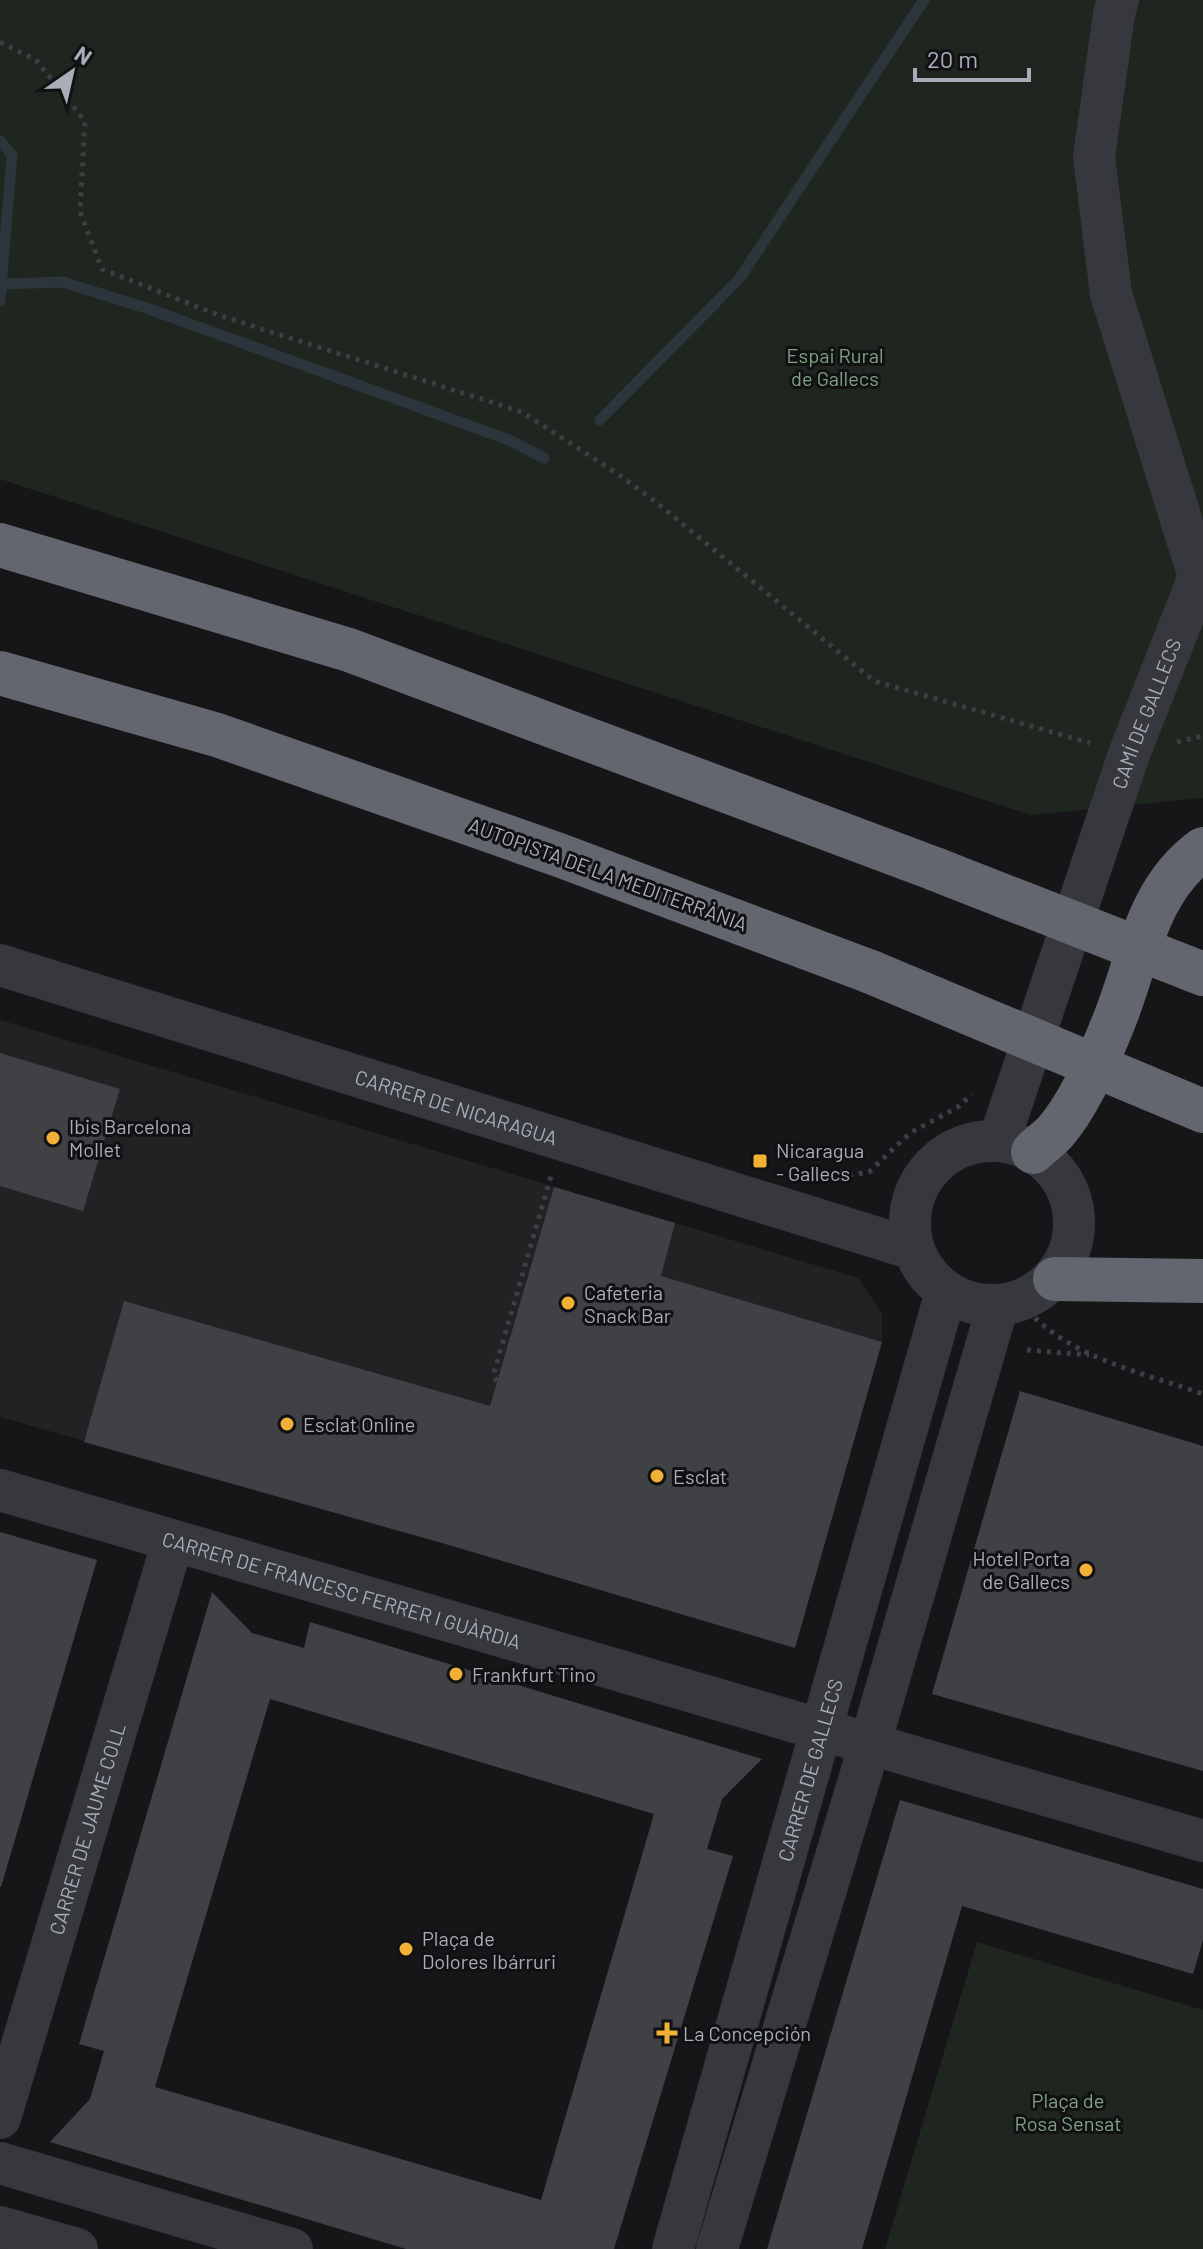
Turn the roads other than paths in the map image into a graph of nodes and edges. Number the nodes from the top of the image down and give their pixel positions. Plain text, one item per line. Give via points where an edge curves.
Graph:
1 (1118, 0) edge
2 (0, 545) edge
3 (0, 673) edge
4 (1203, 849) edge
5 (0, 965) edge
6 (1203, 974) edge
7 (1203, 1111) edge
8 (1016, 1146) junction
9 (913, 1249) junction
10 (1055, 1279) junction
11 (1203, 1281) edge
12 (946, 1292) junction
13 (1008, 1302) junction
14 (0, 1490) edge
15 (173, 1541) junction
16 (821, 1731) junction
17 (870, 1744) junction
18 (1203, 1841) edge
19 (0, 2118) edge
20 (0, 2163) edge
21 (0, 2227) edge
22 (77, 2249) edge
23 (292, 2249) edge
24 (673, 2249) edge
25 (717, 2249) edge

1 - 8 street, CAMÍ DE GALLECS via 1094,157 1111,294 1199,577 1129,754
2 - 6 highway, bridge via 349,650
3 - 7 highway, AUTOPISTA DE LA MEDITERRÀNIA, bridge via 217,735 559,855 871,972
4 - 8 highway via 1186,861 1157,899 1091,1075 1056,1131
5 - 9 street, CARRER DE NICARAGUA
8 - 9 street via 979,1142 937,1161 919,1183 910,1209
8 - 10 street via 1062,1179 1074,1209 1070,1252
9 - 12 street
10 - 11 highway
10 - 13 street via 1033,1297
12 - 13 street via 969,1304
12 - 16 street, CARRER DE GALLECS
13 - 17 street
14 - 15 street, CARRER DE FRANCESC FERRER I GUÀRDIA
15 - 16 street, CARRER DE FRANCESC FERRER I GUÀRDIA
15 - 19 street, CARRER DE JAUME COLL
16 - 17 street, CARRER DE FRANCESC FERRER I GUÀRDIA
16 - 24 street, CARRER DE GALLECS
17 - 18 street
17 - 25 street
20 - 23 street
21 - 22 street

